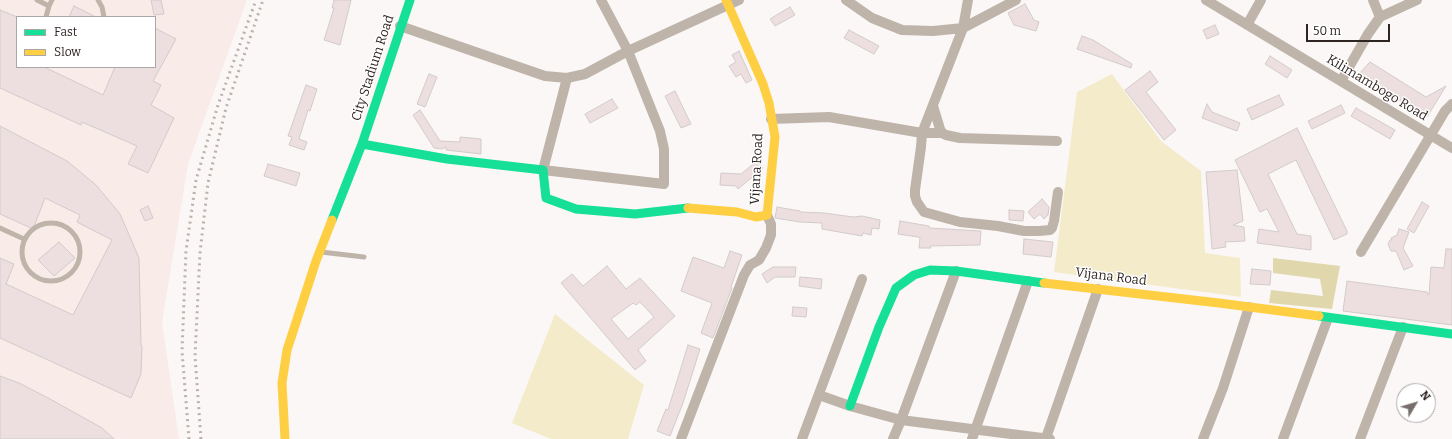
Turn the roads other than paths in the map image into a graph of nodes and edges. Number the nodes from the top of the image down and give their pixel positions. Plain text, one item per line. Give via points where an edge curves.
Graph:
1 (37, 0) edge
2 (52, 0) edge
3 (98, 0) edge
4 (410, 0) edge
5 (601, 0) edge
6 (740, 0) edge
7 (846, 0) edge
8 (968, 0) edge
9 (1016, 0) edge
10 (1206, 0) edge
11 (1260, 0) edge
12 (1373, 0) edge
13 (1417, 0) edge
14 (727, 3) edge
15 (49, 6) junction
16 (46, 16) edge
17 (104, 16) edge
18 (1380, 16) junction
19 (1247, 25) junction
20 (400, 26) junction
21 (963, 28) junction
22 (628, 52) junction
23 (567, 78) junction
24 (1341, 81) junction
25 (1452, 104) edge
26 (933, 106) junction
27 (771, 119) junction
28 (922, 133) junction
29 (942, 133) junction
30 (1431, 136) junction
31 (1057, 141) dead end
32 (362, 144) junction
33 (1452, 148) edge
34 (543, 170) junction
35 (1058, 192) dead end
36 (767, 215) junction
37 (0, 228) edge
38 (24, 239) junction
39 (320, 252) junction
40 (1361, 252) dead end
41 (364, 257) dead end
42 (956, 271) junction
43 (862, 279) dead end
44 (1028, 281) junction
45 (1098, 288) junction
46 (1249, 307) junction
47 (1328, 318) junction
48 (1403, 327) junction
49 (1452, 334) edge
50 (818, 395) junction
51 (850, 406) junction
52 (901, 420) junction
53 (974, 435) edge
54 (285, 439) edge
55 (681, 439) edge
56 (802, 439) edge
57 (892, 439) edge
58 (1045, 439) edge
59 (1203, 439) edge
60 (1283, 439) edge
61 (1360, 439) edge

1 - 15 lane
2 - 15 lane
3 - 17 lane
4 - 20 street, City Stadium Road
5 - 22 street
6 - 14 street
7 - 21 street via 872,18 902,30 933,31
8 - 21 street
9 - 21 street
10 - 19 street, Kilimambogo Road
11 - 19 street
12 - 18 street
13 - 18 street
14 - 22 street
14 - 27 street, Vijana Road via 763,84
15 - 16 lane
18 - 24 street
19 - 24 street, Kilimambogo Road
20 - 23 street via 545,76
20 - 32 street, City Stadium Road
21 - 26 street
22 - 23 street via 585,74
22 - 34 street via 660,131 664,149 664,184
23 - 34 street
24 - 30 street, Kilimambogo Road
25 - 30 street via 1445,111
26 - 28 street
26 - 29 street
27 - 28 street via 828,117
27 - 36 street, Vijana Road via 774,137
28 - 29 street
28 - 35 street via 915,196 924,212 960,222 1024,231 1050,230 1054,221
29 - 31 street via 960,138
30 - 33 street, Kilimambogo Road
30 - 40 street
32 - 34 street via 447,159
32 - 39 street, City Stadium Road
34 - 36 street, Vijana Road via 546,198 576,209 635,214 696,208 738,212 756,217
36 - 55 street via 771,235 759,260 750,265 744,275
37 - 38 lane
38 - 38 lane via 30,231 47,223 65,226 75,236 80,249 80,259 76,268 61,280 51,282 37,278 26,268 22,259
39 - 41 lane
39 - 54 street, City Stadium Road via 296,320 284,364 282,397
42 - 44 street, Vijana Road
42 - 51 street, Vijana Road via 930,270 914,275 896,288 878,327
42 - 52 street
43 - 50 street
44 - 45 street, Vijana Road
44 - 53 street
45 - 46 street, Vijana Road
45 - 58 street
46 - 47 street, Vijana Road
46 - 59 street via 1223,388
47 - 48 street, Vijana Road
47 - 60 street
48 - 49 street, Vijana Road
48 - 61 street
50 - 51 street
50 - 56 street
51 - 52 street
52 - 53 street
52 - 57 street
53 - 58 street

